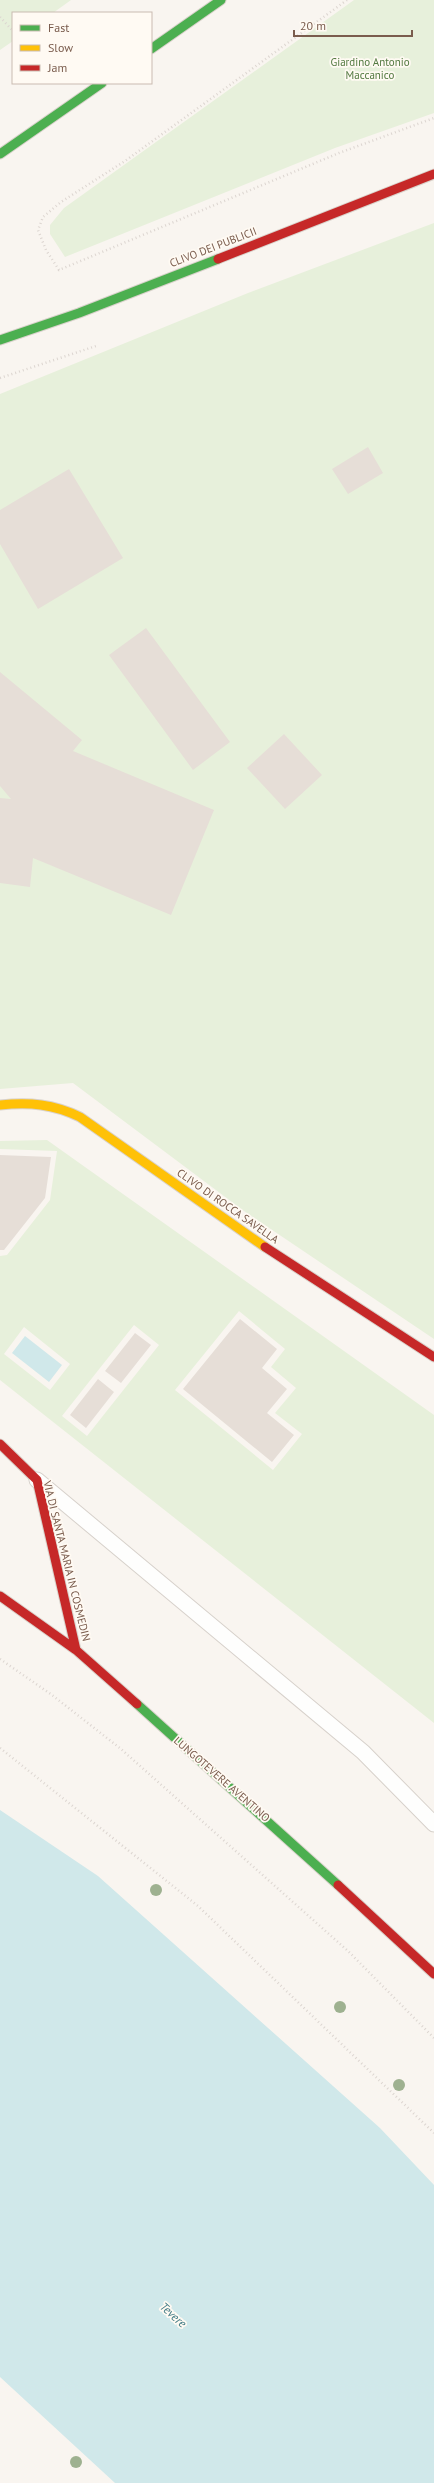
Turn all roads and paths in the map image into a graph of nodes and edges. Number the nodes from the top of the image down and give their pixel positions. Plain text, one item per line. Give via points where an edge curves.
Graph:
1 (221, 0) edge
2 (347, 0) edge
3 (0, 17) edge
4 (12, 30) edge
5 (152, 48) edge
6 (101, 84) edge
7 (434, 118) edge
8 (0, 154) edge
9 (434, 174) edge
10 (0, 340) edge
11 (96, 346) dead end
12 (0, 378) edge
13 (0, 1105) edge
14 (434, 1357) edge
15 (0, 1444) edge
16 (37, 1480) junction
17 (0, 1596) edge
18 (76, 1650) junction
19 (0, 1659) edge
20 (0, 1748) edge
21 (434, 1824) edge
22 (434, 1974) edge
23 (434, 2038) edge
24 (434, 2133) edge

1 - 5 main road
2 - 7 path via 125,161 61,202 43,218 38,230 46,250 59,270 339,153
3 - 4 path
6 - 8 main road
9 - 10 main road, CLIVO DEI PUBLICII via 79,313
11 - 12 path
13 - 14 main road, CLIVO DI ROCCA SAVELLA via 46,1103 58,1105 80,1117 266,1248
15 - 16 main road, VIA DI SANTA MARIA IN COSMEDIN
16 - 18 main road, VIA DI SANTA MARIA IN COSMEDIN
16 - 21 lane via 363,1752
17 - 18 main road, LUNGOTEVERE AVENTINO
18 - 22 main road, LUNGOTEVERE AVENTINO via 264,1815
19 - 23 path via 52,1695 121,1749 348,1952
20 - 24 path via 198,1906

